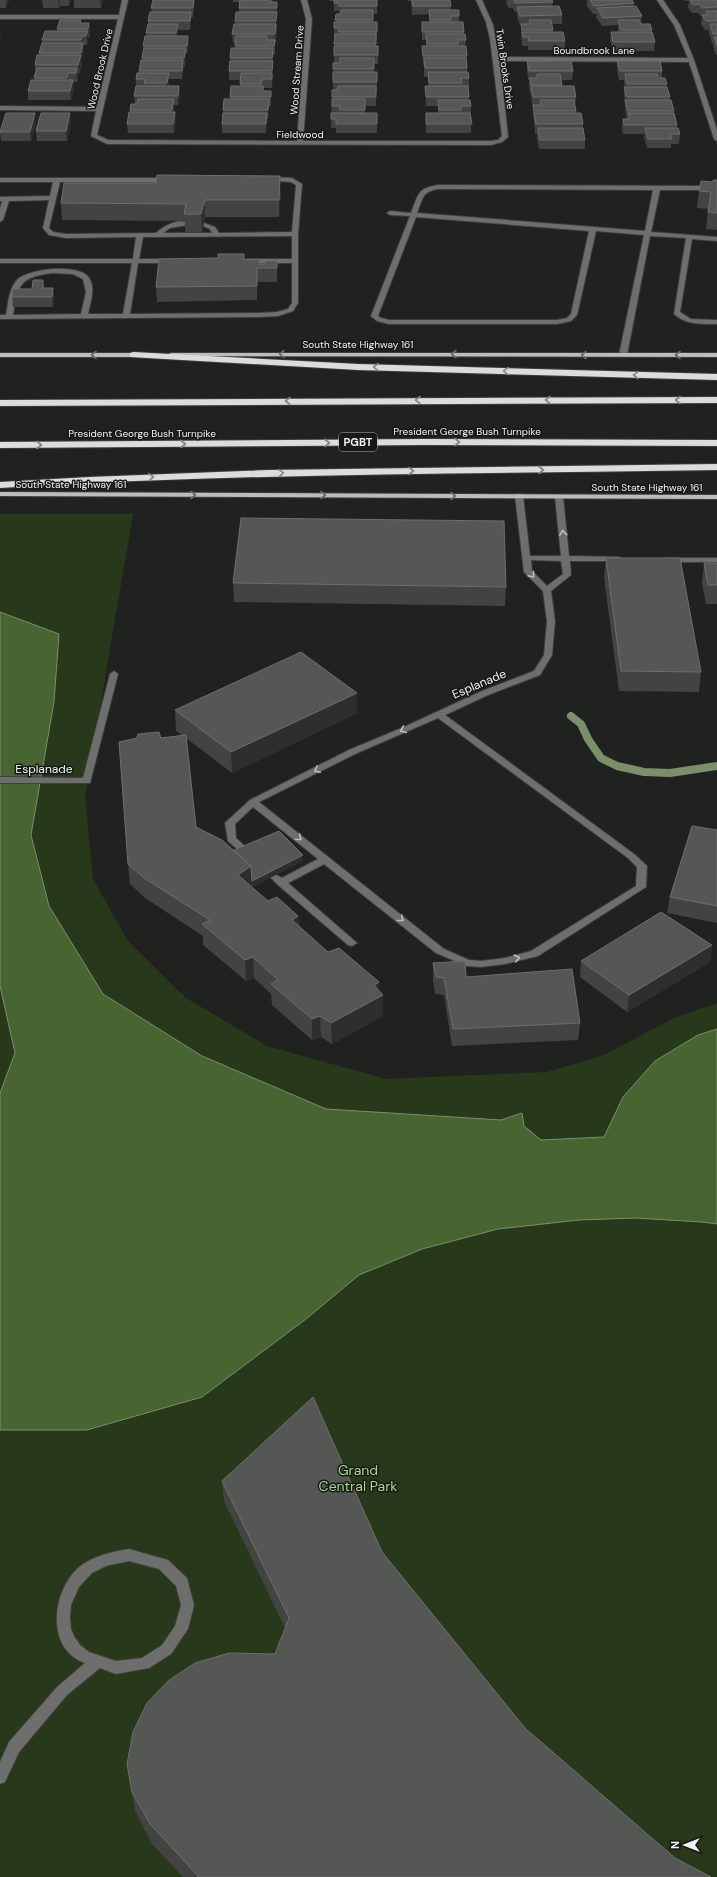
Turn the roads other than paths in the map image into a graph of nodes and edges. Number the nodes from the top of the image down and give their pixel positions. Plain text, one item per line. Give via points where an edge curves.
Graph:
1 (125, 0) edge
2 (304, 0) edge
3 (479, 0) edge
4 (660, 0) edge
5 (0, 17) edge
6 (121, 17) junction
7 (497, 59) junction
8 (691, 60) junction
9 (0, 108) edge
10 (99, 109) junction
11 (100, 140) joint
12 (717, 140) edge
13 (500, 141) joint
14 (300, 143) junction
15 (261, 179) edge
16 (0, 180) edge
17 (57, 180) junction
18 (176, 180) edge
19 (657, 187) junction
20 (717, 188) edge
21 (52, 198) junction
22 (3, 199) edge
23 (390, 214) dead end
24 (414, 215) junction
25 (0, 220) edge
26 (186, 224) edge
27 (204, 225) edge
28 (593, 229) junction
29 (216, 234) junction
30 (295, 234) junction
31 (649, 234) junction
32 (140, 235) junction
33 (157, 235) junction
34 (689, 237) junction
35 (717, 239) edge
36 (0, 261) edge
37 (135, 261) junction
38 (180, 261) edge
39 (241, 261) edge
40 (295, 261) junction
41 (126, 316) junction
42 (0, 317) edge
43 (9, 317) junction
44 (84, 317) junction
45 (717, 322) edge
46 (0, 355) edge
47 (133, 355) junction
48 (623, 355) junction
49 (717, 355) edge
50 (717, 377) edge
51 (717, 400) edge
52 (0, 403) edge
53 (717, 443) edge
54 (0, 445) edge
55 (717, 467) edge
56 (0, 485) edge
57 (0, 494) edge
58 (519, 496) junction
59 (559, 496) junction
60 (717, 497) edge
61 (526, 558) junction
62 (565, 558) junction
63 (629, 559) edge
64 (661, 560) edge
65 (717, 560) edge
66 (547, 590) junction
67 (114, 674) dead end
68 (439, 714) junction
69 (0, 780) edge
70 (253, 802) junction
71 (246, 853) edge
72 (326, 860) junction
73 (352, 943) dead end
74 (96, 1663) junction
75 (0, 1777) edge

1 - 6 street, Wood Brook Drive
2 - 14 street, Wood Stream Drive via 309,19
3 - 7 street, Twin Brooks Drive via 490,22
4 - 8 street via 677,25
5 - 6 street
6 - 10 street, Wood Brook Drive
7 - 8 street, Boundbrook Lane
7 - 13 street, Twin Brooks Drive via 505,137
8 - 12 street
9 - 10 street
10 - 11 street, Wood Brook Drive via 94,136
11 - 14 street, Fieldwood
13 - 14 street, Fieldwood
15 - 30 street via 292,180 299,184
16 - 17 street
17 - 18 street
17 - 21 street
19 - 20 street
19 - 24 street via 438,187 426,189 422,193
19 - 31 street
21 - 22 street
21 - 32 street via 46,228 51,234
22 - 25 street
23 - 24 street
24 - 28 street
24 - 28 street via 374,316 379,320 569,320 574,315
26 - 33 street via 168,226
27 - 29 street via 213,228
28 - 31 street
29 - 30 street
29 - 33 street
30 - 40 street
31 - 34 street
31 - 48 street
32 - 33 street
32 - 37 street
34 - 35 street
34 - 45 street via 676,312 682,319
36 - 37 street
37 - 38 street
37 - 41 street
39 - 40 street
40 - 41 street via 294,302 291,310 265,315
41 - 44 street
42 - 43 street
43 - 44 street
43 - 44 street via 13,296 20,281 33,274 62,271 87,278 89,291
47 -> 46 main road, South State Highway 161
48 -> 47 main road, South State Highway 161
50 -> 47 highway via 374,367
49 -> 48 main road, South State Highway 161
51 -> 52 highway
54 -> 53 highway, President George Bush Turnpike / PGBT
56 -> 55 highway via 82,479 335,471
57 -> 58 main road, South State Highway 161
58 - 59 main road, South State Highway 161
58 - 61 street
59 - 60 main road, South State Highway 161
62 -> 59 street
61 - 62 street
61 -> 66 street via 528,572
62 - 63 street
62 - 66 street via 566,575
64 - 65 street
66 - 68 street, Esplanade via 551,621 548,655 536,673
67 - 69 street, Esplanade via 87,781
68 -> 70 street, Esplanade via 352,752
72 -> 68 street via 440,951 468,963 505,961 534,954 641,887 642,866 631,856
70 - 71 street, Esplanade via 230,823 231,839
70 -> 72 street
72 - 73 street via 278,880
74 - 74 street via 112,1667 130,1667 162,1654 175,1642 184,1628 187,1598 182,1583 173,1571 145,1556 112,1557 96,1563 71,1585 62,1615 64,1630 71,1644 82,1655
74 - 75 street via 62,1691 14,1747

